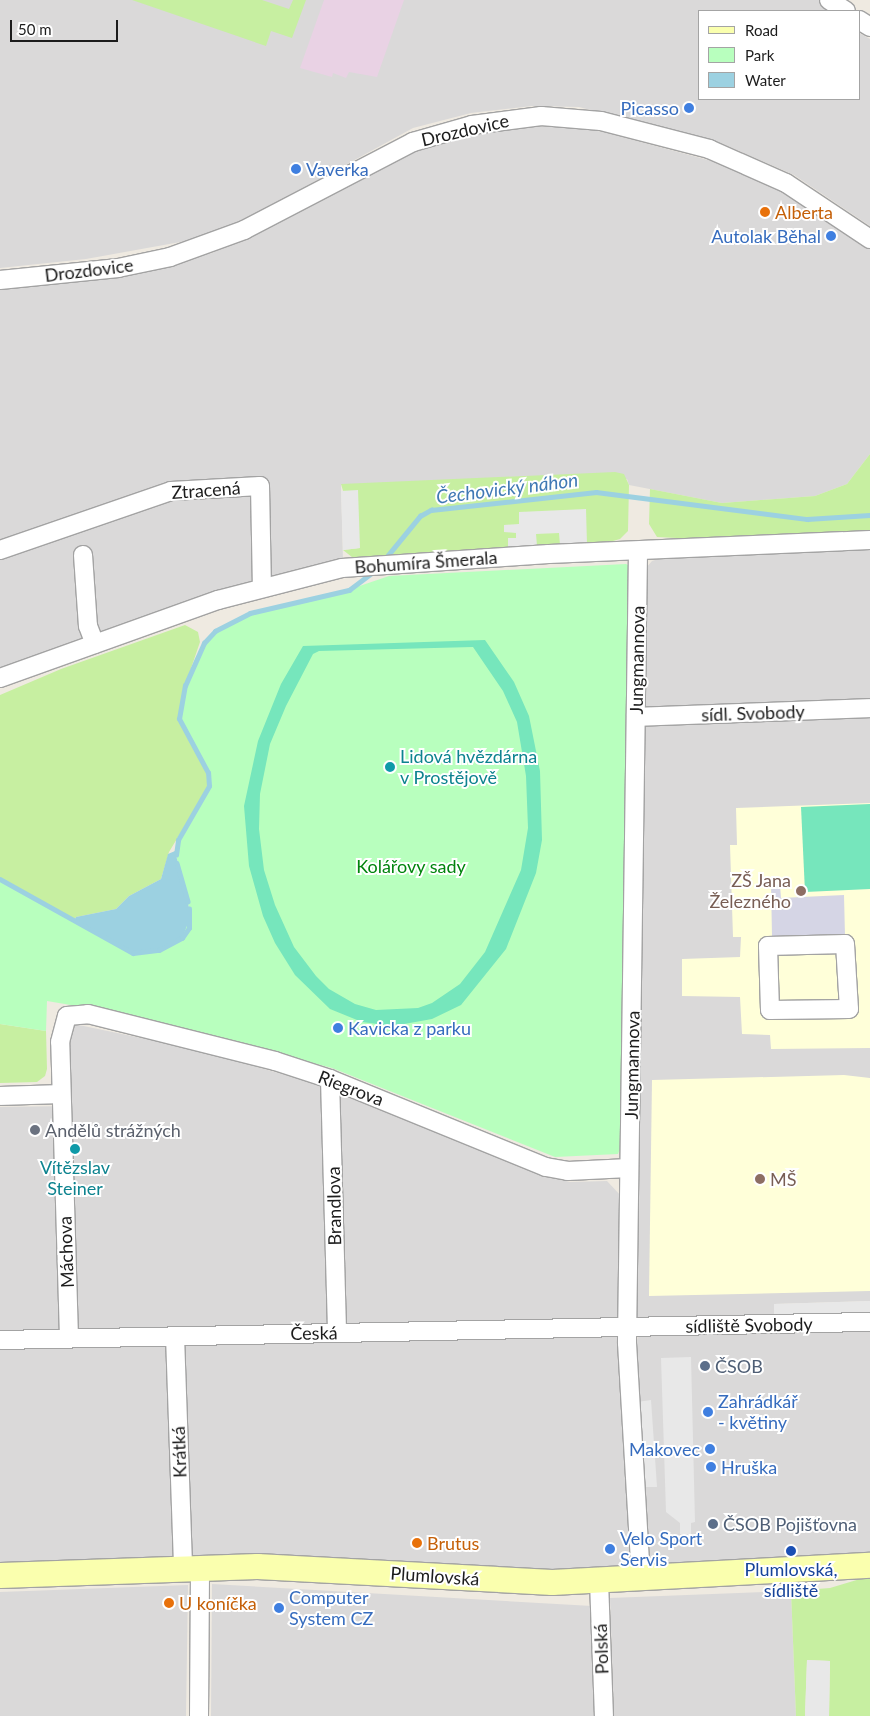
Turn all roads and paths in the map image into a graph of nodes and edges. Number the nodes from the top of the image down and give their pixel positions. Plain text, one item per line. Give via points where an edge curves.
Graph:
1 (828, 0) edge
2 (844, 10) edge
3 (870, 239) edge
4 (0, 280) edge
5 (870, 540) edge
6 (0, 550) edge
7 (638, 552) junction
8 (83, 555) dead end
9 (262, 588) junction
10 (95, 644) junction
11 (0, 678) edge
12 (870, 708) edge
13 (636, 718) junction
14 (849, 1009) joint
15 (67, 1016) joint
16 (330, 1079) junction
17 (61, 1094) junction
18 (0, 1096) edge
19 (629, 1168) junction
20 (870, 1322) edge
21 (628, 1328) junction
22 (337, 1332) junction
23 (175, 1336) junction
24 (69, 1338) junction
25 (0, 1340) edge
26 (870, 1565) edge
27 (191, 1567) junction
28 (0, 1575) edge
29 (641, 1578) junction
30 (598, 1581) junction
31 (199, 1716) edge
32 (604, 1716) edge

1 - 2 street
3 - 4 street, Drozdovice via 786,184 709,149 601,122 541,116 472,125 413,142 244,230 170,257 118,268
5 - 7 street, Bohumíra Šmerala
6 - 9 street, Ztracená via 171,491 260,486
7 - 9 street, Bohumíra Šmerala via 359,566
7 - 13 street, Jungmannova
8 - 10 street via 88,626
9 - 10 street, Bohumíra Šmerala
10 - 11 street, Bohumíra Šmerala
12 - 13 street, sídl. Svobody
13 - 19 street, Jungmannova
14 - 14 street via 770,1010 768,946 845,944
15 - 16 street, Riegrova via 100,1017 216,1045
15 - 17 street, Máchova via 60,1042
16 - 19 street, Riegrova via 546,1167 568,1171
16 - 22 street, Brandlova
17 - 18 street
17 - 24 street, Máchova
19 - 21 street, Jungmannova
20 - 21 street, sídliště Svobody
21 - 22 street, Česká
21 - 29 street, Jungmannova
22 - 23 street, Česká
23 - 24 street, Česká
23 - 27 street, Krátká
24 - 25 street, Česká
26 - 29 main road, Plumlovská
27 - 28 main road, Plumlovská
27 - 30 main road, Plumlovská via 286,1567 520,1582
27 - 31 street, Krátká
29 - 30 main road, Plumlovská
30 - 32 street, Polská

